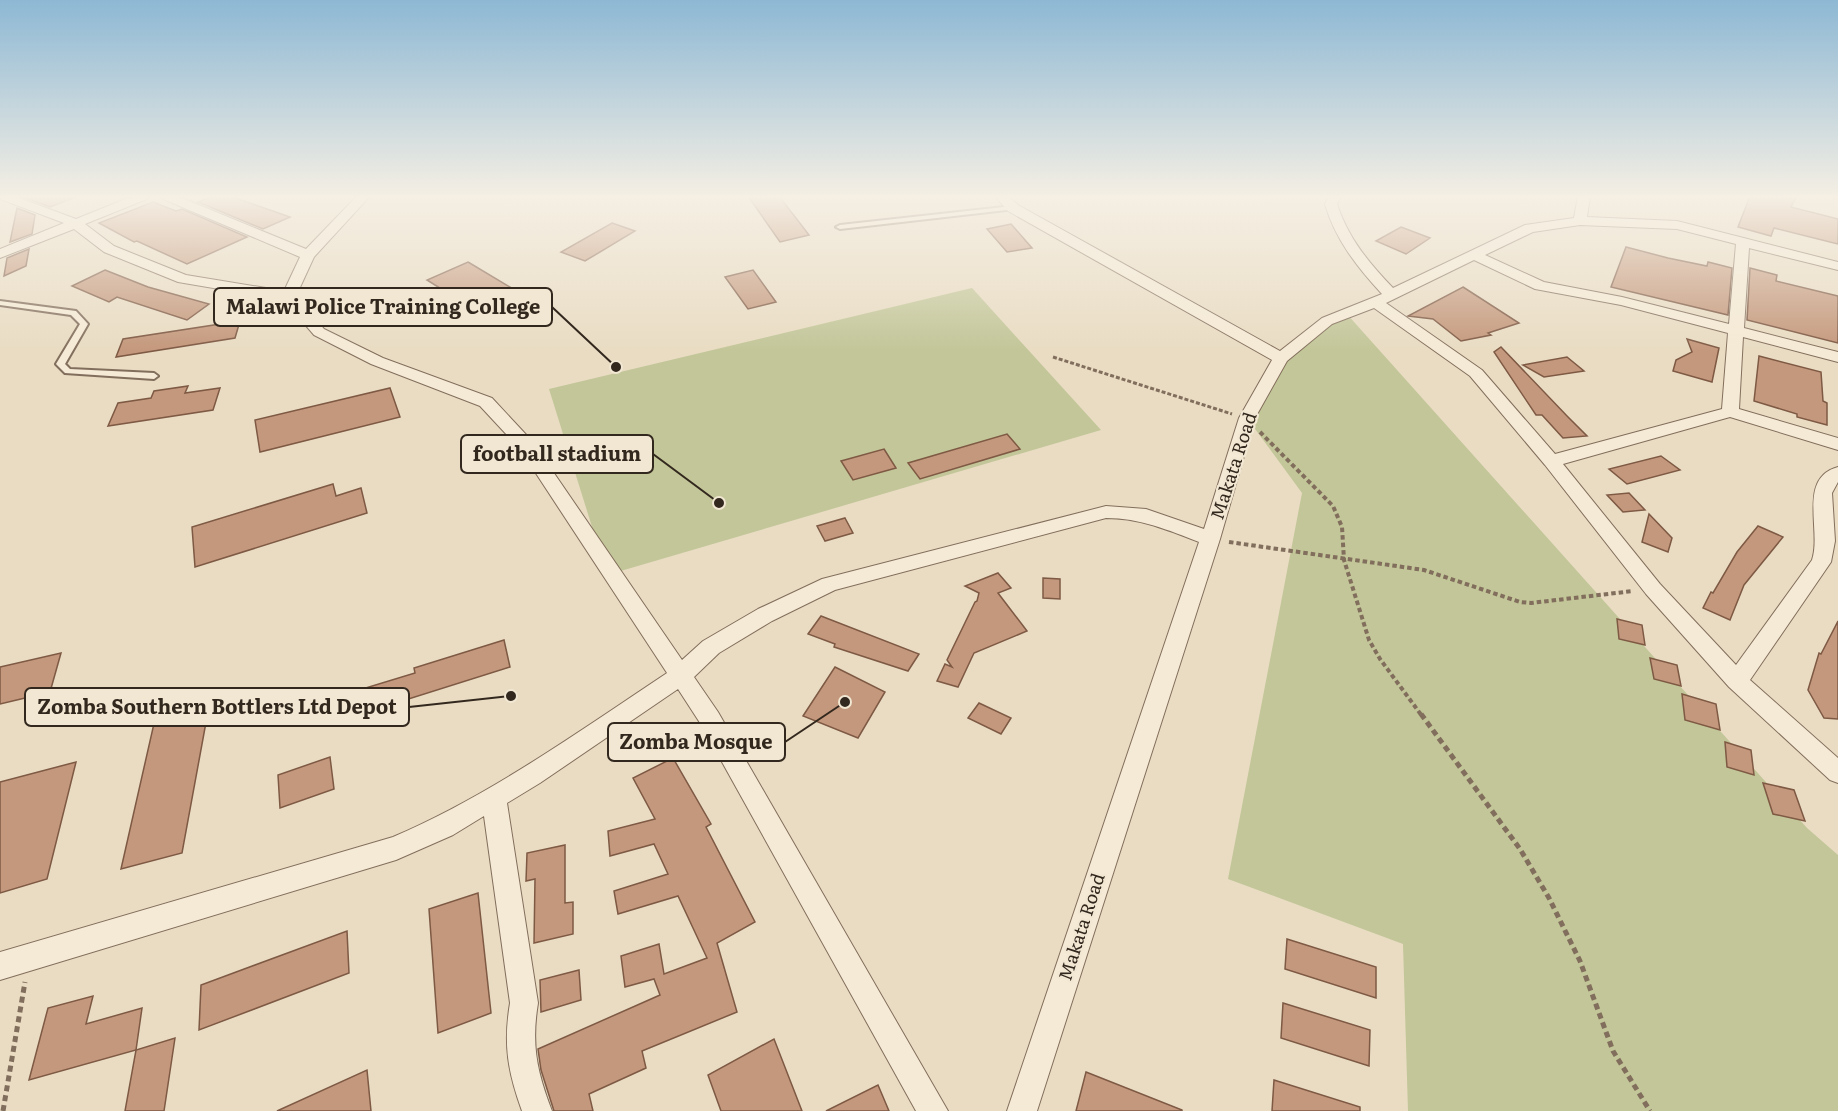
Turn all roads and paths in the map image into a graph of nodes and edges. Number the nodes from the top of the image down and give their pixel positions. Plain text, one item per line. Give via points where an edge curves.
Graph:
1 (15, 248) edge
2 (107, 248) edge
3 (291, 248) edge
4 (314, 248) edge
5 (1084, 248) edge
6 (1351, 248) edge
7 (1490, 248) edge
8 (1743, 248) edge
9 (1769, 248) edge
10 (0, 254) edge
11 (308, 255) junction
12 (1475, 255) junction
13 (1838, 266) edge
14 (289, 296) junction
15 (1383, 299) junction
16 (0, 303) edge
17 (1737, 330) junction
18 (1053, 357) dead end
19 (1838, 357) edge
20 (1281, 358) junction
21 (154, 376) dead end
22 (1730, 412) junction
23 (1247, 418) junction
24 (1838, 444) edge
25 (1551, 461) junction
26 (1838, 473) edge
27 (1210, 539) junction
28 (1344, 560) junction
29 (1653, 589) junction
30 (681, 675) junction
31 (1737, 681) junction
32 (1838, 773) edge
33 (494, 798) junction
34 (29, 957) junction
35 (0, 966) edge
36 (3, 1111) edge
37 (537, 1111) edge
38 (933, 1111) edge
39 (1022, 1111) edge
40 (1650, 1111) edge

1 - 10 street
2 - 14 street via 183,279
3 - 11 street
4 - 11 street
5 - 20 street
6 - 15 street
7 - 12 street, Makata Road
8 - 17 street
9 - 13 street, Makata Road
11 - 14 street
12 - 15 street, Makata Road
12 - 17 street via 1540,286
14 - 30 street via 319,332 377,361 486,402 526,444
15 - 20 street, Makata Road via 1327,321
15 - 25 street via 1476,373
16 - 21 lane via 73,313 84,324 60,364 68,371
17 - 19 street
17 - 22 street
18 - 23 path
20 - 23 street, Makata Road
22 - 24 street
22 - 25 street
23 - 27 street, Makata Road
23 - 28 path via 1333,506 1342,527
25 - 29 street
26 - 31 street via 1823,490 1827,540 1821,562
27 - 28 path
27 - 30 street via 1150,516 1106,512 829,584 711,647
27 - 39 street, Makata Road
28 - 29 path via 1424,570 1520,602
28 - 40 path via 1369,639 1380,659 1520,849 1580,961 1613,1051
29 - 31 street
30 - 33 street
30 - 38 street via 710,719
31 - 32 street
33 - 34 street via 444,828 396,848
33 - 37 street via 524,1003 519,1030 522,1070
34 - 35 street
34 - 36 path

